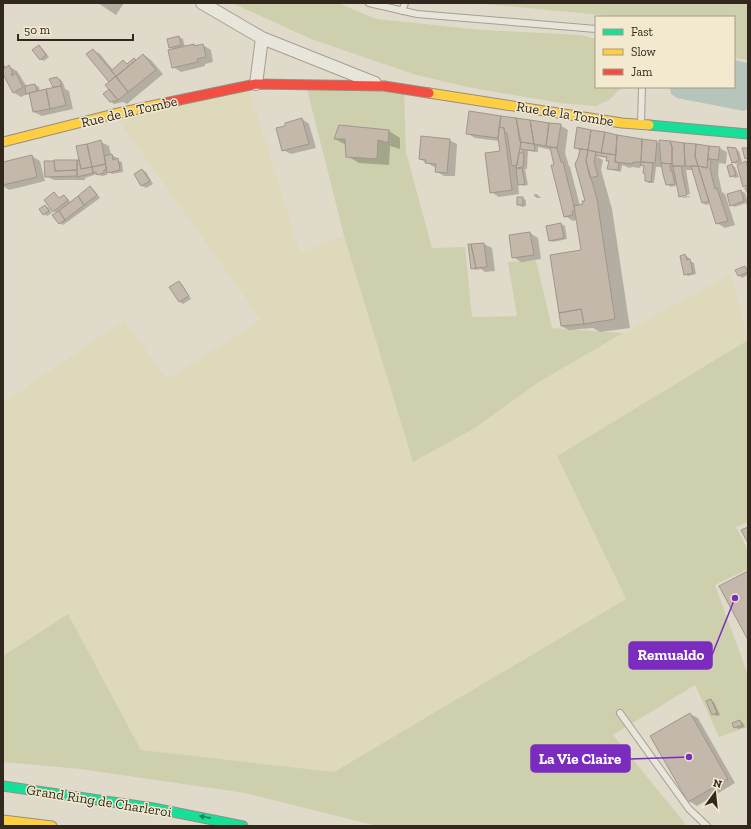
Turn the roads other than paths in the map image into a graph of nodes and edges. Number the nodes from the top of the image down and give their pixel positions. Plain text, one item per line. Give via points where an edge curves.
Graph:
1 (202, 3) edge
2 (369, 3) edge
3 (405, 3) edge
4 (402, 11) junction
5 (595, 29) edge
6 (262, 38) junction
7 (256, 84) junction
8 (384, 86) junction
9 (642, 88) edge
10 (641, 125) junction
11 (748, 134) edge
12 (3, 142) edge
13 (620, 713) dead end
14 (3, 786) edge
15 (3, 820) edge
16 (52, 826) edge
17 (242, 826) edge
18 (707, 826) edge

1 - 6 street, Rue de la Tombe
2 - 4 lane
3 - 4 lane
4 - 5 lane
6 - 7 street
6 - 8 street, Rue de la Tombe
7 - 8 main road, Rue de la Tombe
7 - 12 main road, Rue de la Tombe via 114,114
8 - 10 main road, Rue de la Tombe
9 - 10 lane
10 - 11 main road, Rue de la Tombe
13 - 18 lane via 689,809
17 -> 14 main road, Grand Ring de Charleroi via 200,816
15 - 16 main road

